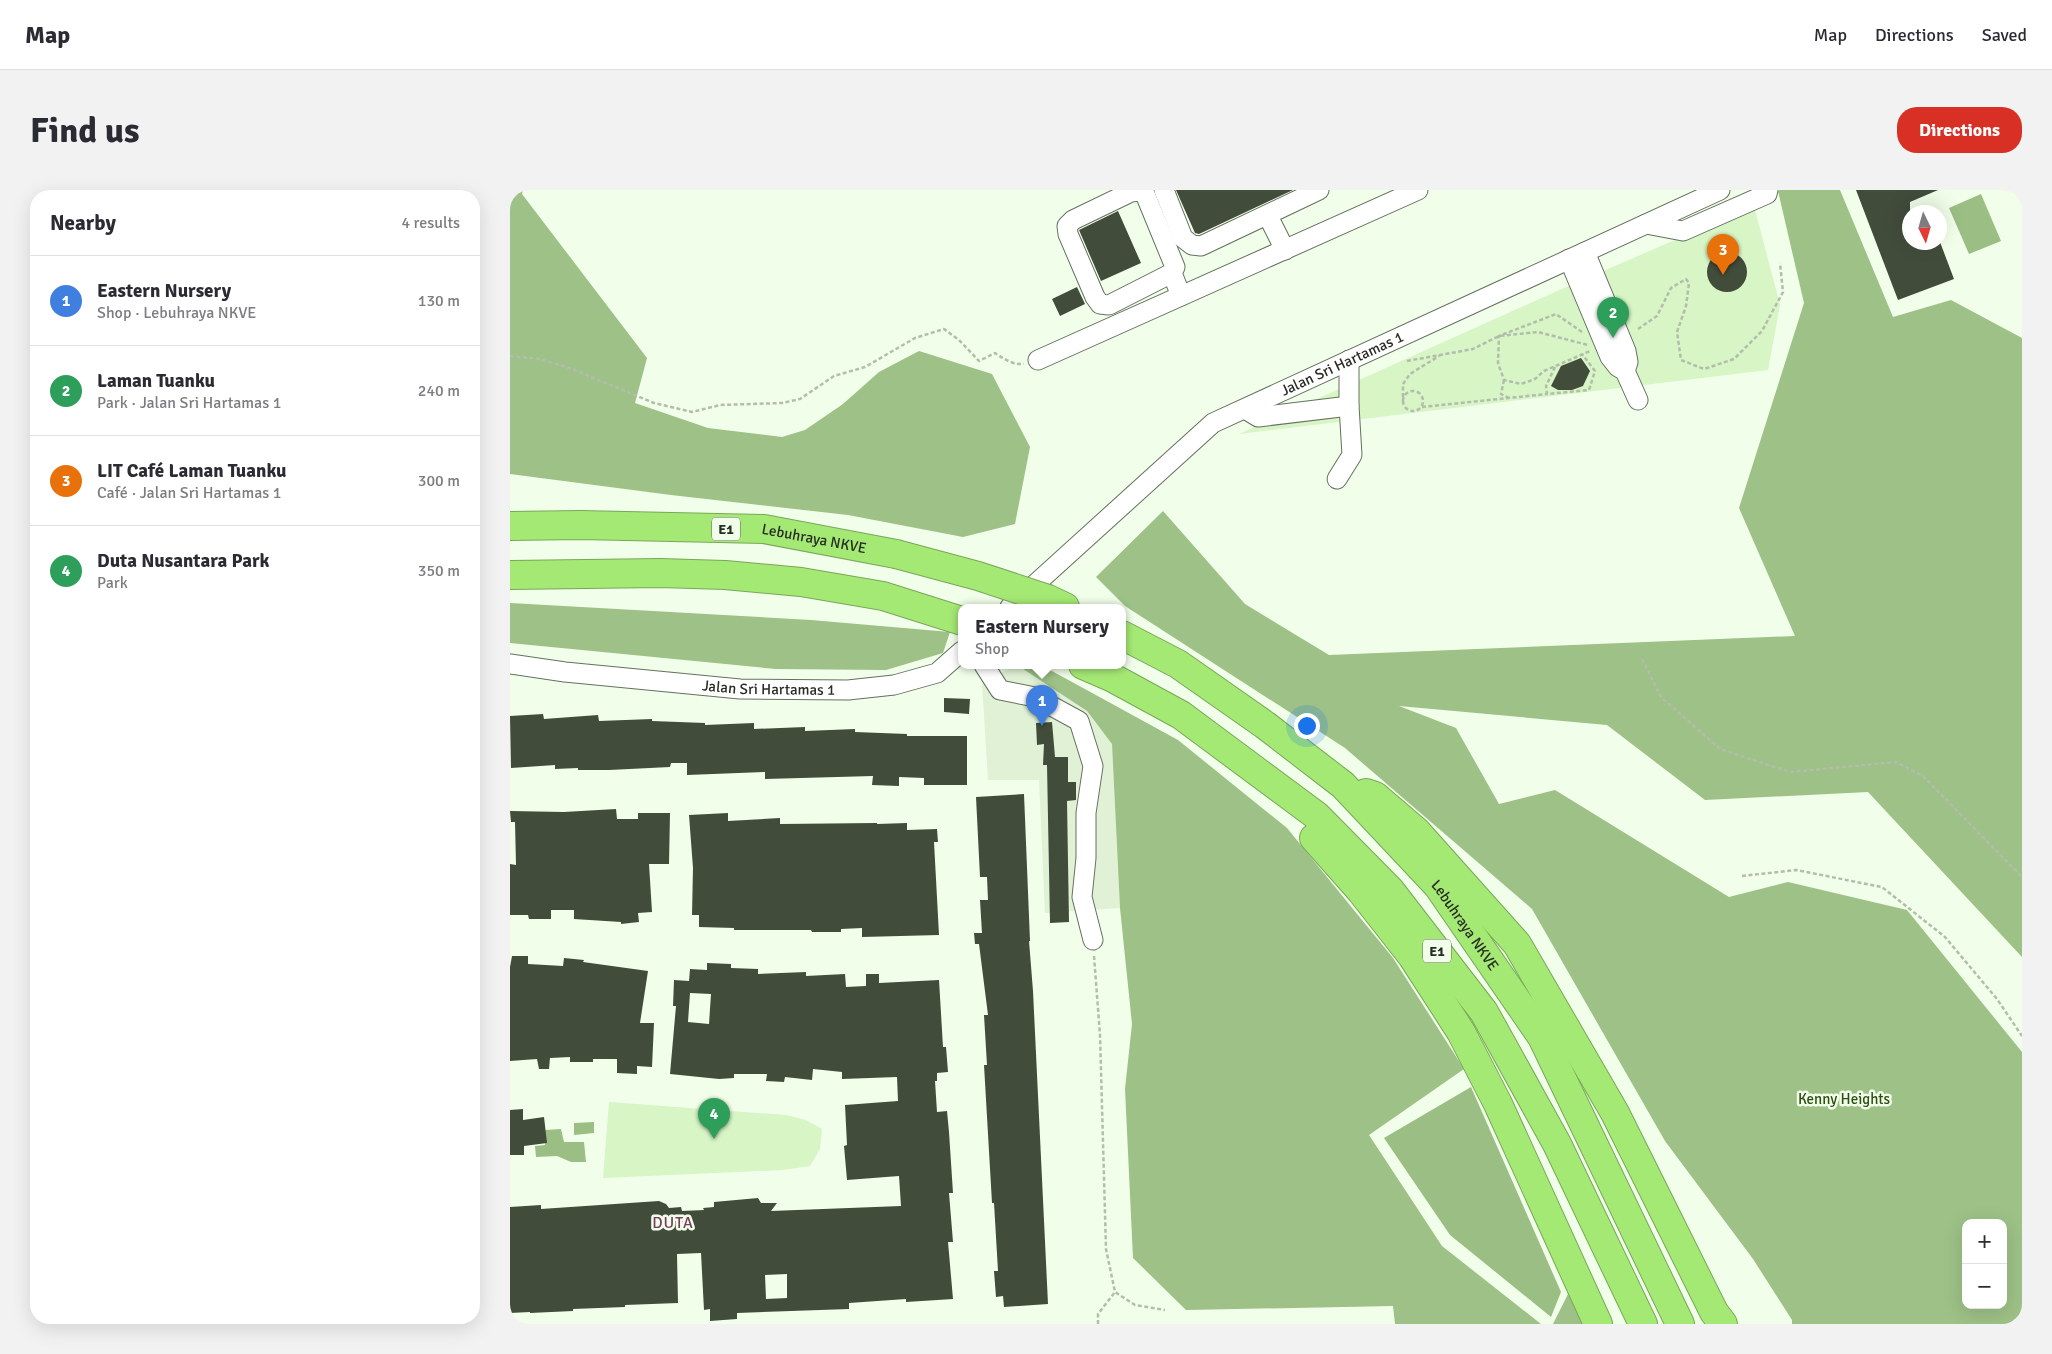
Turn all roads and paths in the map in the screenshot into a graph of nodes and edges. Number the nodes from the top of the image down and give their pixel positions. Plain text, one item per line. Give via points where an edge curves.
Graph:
1 (1164, 190) edge
2 (1319, 190) edge
3 (1418, 190) edge
4 (1720, 190) edge
5 (1768, 190) edge
6 (1268, 216) junction
7 (1646, 224) junction
8 (1285, 250) junction
9 (1577, 255) junction
10 (1780, 263) dead end
11 (1172, 273) junction
12 (1181, 296) junction
13 (1638, 329) dead end
14 (1585, 335) dead end
15 (1499, 336) junction
16 (1592, 346) dead end
17 (1591, 351) dead end
18 (1582, 354) junction
19 (1440, 355) junction
20 (510, 356) edge
21 (1038, 360) joint
22 (1350, 360) junction
23 (1407, 361) dead end
24 (1555, 367) junction
25 (1504, 380) junction
26 (1547, 394) junction
27 (1510, 398) junction
28 (1403, 400) junction
29 (1638, 400) dead end
30 (1349, 406) junction
31 (1422, 407) junction
32 (1245, 408) junction
33 (1337, 479) dead end
34 (510, 520) edge
35 (554, 525) junction
36 (510, 526) edge
37 (510, 576) edge
38 (1013, 604) edge
39 (1059, 604) edge
40 (958, 620) edge
41 (1126, 636) edge
42 (958, 655) edge
43 (1642, 658) dead end
44 (510, 664) edge
45 (987, 669) edge
46 (1092, 669) edge
47 (565, 672) junction
48 (510, 677) edge
49 (1277, 786) junction
50 (1343, 786) junction
51 (1742, 876) dead end
52 (2022, 877) edge
53 (1093, 940) joint
54 (2022, 1036) edge
55 (1115, 1292) junction
56 (1165, 1310) dead end
57 (1098, 1324) edge
58 (1598, 1324) edge
59 (1643, 1324) edge
60 (1680, 1324) edge
61 (1724, 1324) edge

1 - 6 street via 1183,238 1192,245 1201,246
2 - 6 street
3 - 8 street
4 - 7 street, Jalan Sri Hartamas 1
5 - 7 street via 1767,194 1683,231
6 - 8 street
7 - 9 street, Jalan Sri Hartamas 1
8 - 12 street
9 - 22 street, Jalan Sri Hartamas 1
9 - 29 street via 1610,357 1625,371
10 - 13 path via 1783,292 1762,331 1734,359 1704,369 1681,360 1677,332 1686,306 1686,279 1671,288 1657,316
11 - 11 street via 1109,305 1100,304 1067,226 1122,196 1139,191 1145,194 1175,267
11 - 12 street
12 - 21 street
14 - 15 path via 1556,314
15 - 16 path via 1538,332
15 - 19 path via 1473,349
15 - 25 path via 1498,363
17 - 18 path
18 - 24 path
18 - 26 path via 1595,371 1589,390
19 - 23 path
19 - 28 path via 1410,374 1403,384
20 - 21 path via 572,369 654,403 692,412 720,405 782,403 800,398 834,376 865,366 915,338 944,330 979,361 994,353 1020,364
22 - 30 street
22 - 32 street, Jalan Sri Hartamas 1
24 - 25 path via 1520,384
24 - 26 path via 1546,386
25 - 27 path via 1502,394
26 - 27 path
27 - 31 path
28 - 31 path via 1409,411
28 - 31 path via 1409,392 1416,391 1423,398
30 - 32 street via 1258,417
30 - 33 street via 1352,454
32 - 38 street, Jalan Sri Hartamas 1 via 1213,423
34 - 35 highway
35 - 36 highway
35 - 39 highway, Lebuhraya NKVE / E1, bridge via 764,530 896,554 978,576
37 - 40 highway via 660,573 802,582 882,596
41 - 50 highway, Lebuhraya NKVE / E1 via 1178,664 1265,725
42 - 47 street, Jalan Sri Hartamas 1 via 937,673 894,685 848,690 740,689
43 - 52 path via 1661,697 1720,749 1790,772 1896,762 1923,776
44 - 47 street, Jalan Sri Hartamas 1
45 - 53 street via 1000,690 1034,697 1079,721 1093,766 1086,813 1082,897
46 - 49 highway, E1 via 1181,716
47 - 48 street, Jalan Sri Hartamas 1
49 - 58 highway via 1283,804 1367,898 1412,956 1461,1032 1498,1104
49 - 59 highway, E1 via 1317,816 1390,890 1484,1012 1557,1144
50 - 60 highway, Lebuhraya NKVE / E1 via 1438,886 1542,1037
50 - 61 highway via 1375,796 1417,832 1517,944 1615,1113 1714,1312
51 - 54 path via 1796,870 1882,887 1945,937 1997,998
53 - 55 path via 1100,1036 1106,1249
55 - 56 path via 1135,1305
55 - 57 path via 1098,1314

